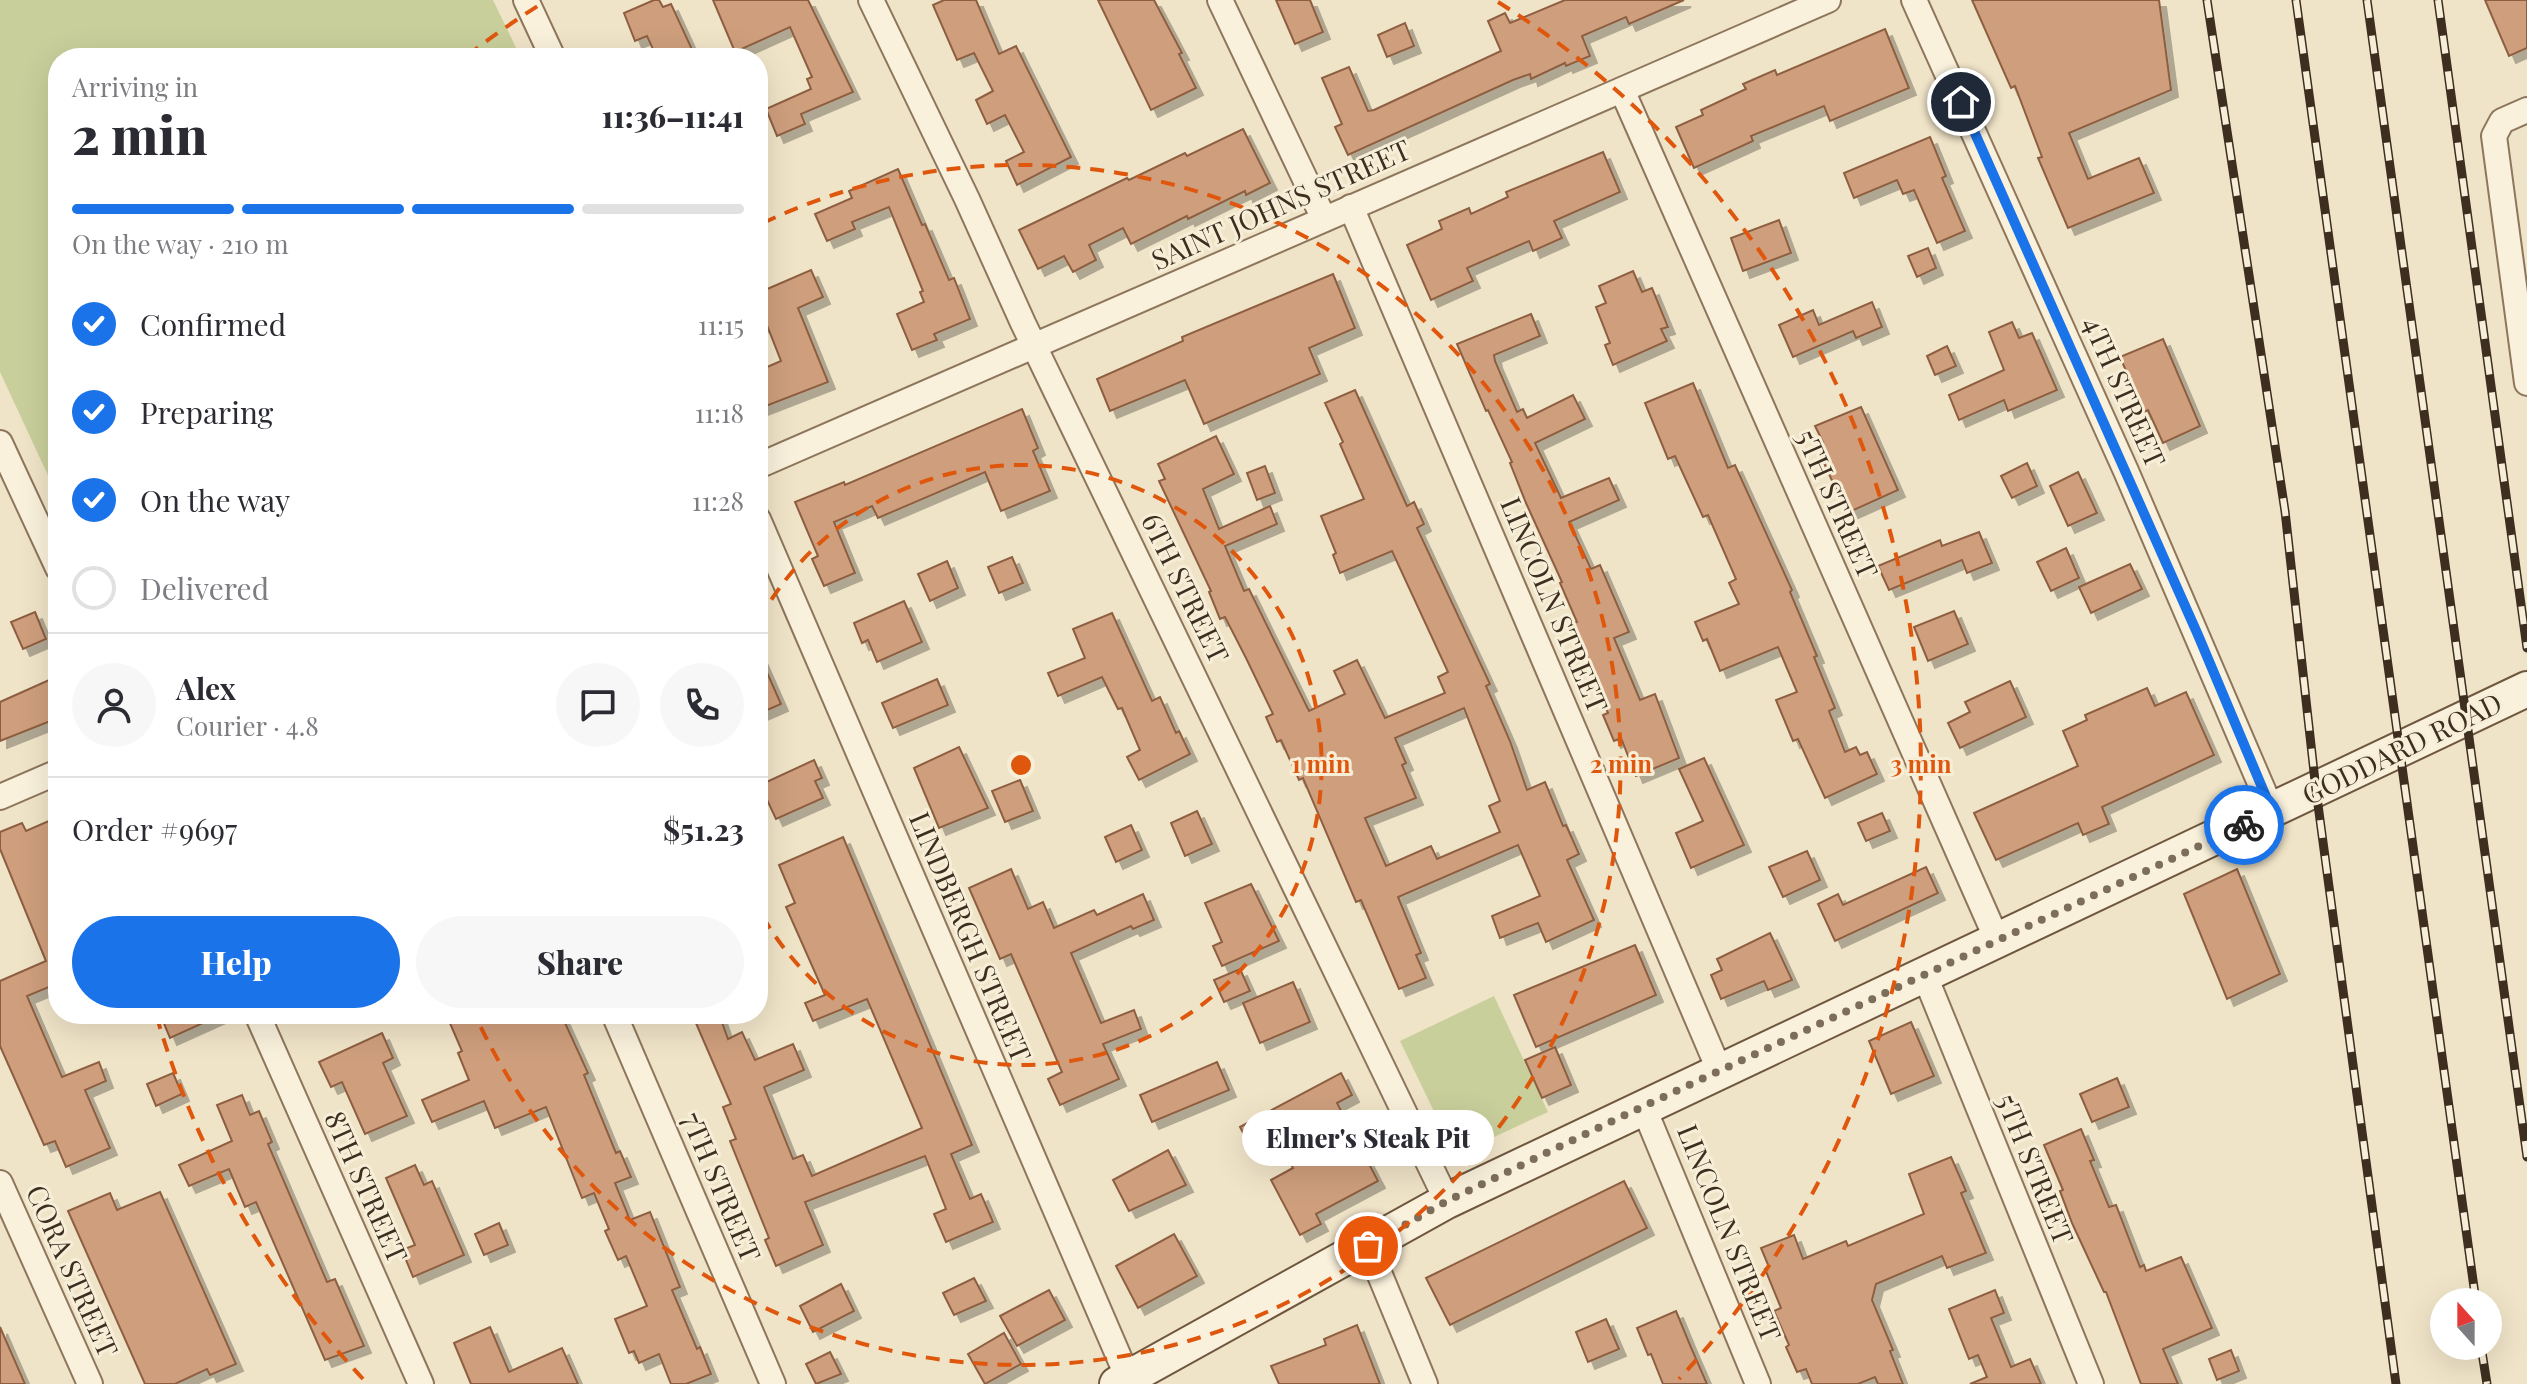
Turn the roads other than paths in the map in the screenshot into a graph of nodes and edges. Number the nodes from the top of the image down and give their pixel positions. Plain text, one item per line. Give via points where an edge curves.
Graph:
1 (526, 0) edge
2 (871, 0) edge
3 (1220, 0) edge
4 (1828, 0) edge
5 (1914, 0) edge
6 (548, 48) edge
7 (1622, 90) junction
8 (2527, 110) edge
9 (1351, 207) junction
10 (1324, 219) junction
11 (1034, 345) junction
12 (2527, 383) edge
13 (0, 443) edge
14 (768, 462) edge
15 (768, 543) edge
16 (48, 546) edge
17 (2527, 689) edge
18 (48, 776) edge
19 (0, 797) edge
20 (2272, 811) junction
21 (1998, 942) junction
22 (1925, 976) junction
23 (261, 1024) edge
24 (618, 1024) edge
25 (1720, 1072) junction
26 (1643, 1106) junction
27 (0, 1183) edge
28 (1447, 1201) junction
29 (1368, 1246) junction
30 (1122, 1381) edge
31 (90, 1384) edge
32 (421, 1384) edge
33 (773, 1384) edge
34 (1425, 1384) edge
35 (1758, 1384) edge
36 (2091, 1384) edge

1 - 6 street
2 - 11 street, 6TH STREET
3 - 10 street
4 - 7 street, SAINT JOHNS STREET
5 - 20 street, 4TH STREET
7 - 9 street, SAINT JOHNS STREET
7 - 21 street, 5TH STREET
8 - 12 street via 2502,121 2494,136
9 - 10 street, SAINT JOHNS STREET
9 - 25 street, LINCOLN STREET
10 - 11 street, SAINT JOHNS STREET
11 - 14 street, SAINT JOHNS STREET
11 - 28 street, 6TH STREET
13 - 16 street
15 - 30 street, LINDBERGH STREET
17 - 20 street, GODDARD ROAD
18 - 19 street
20 - 21 street, GODDARD ROAD
21 - 22 street, GODDARD ROAD
22 - 25 street, GODDARD ROAD
22 - 36 street, 5TH STREET
23 - 32 street, 8TH STREET
24 - 33 street, 7TH STREET
25 - 26 street, GODDARD ROAD
26 - 28 street, GODDARD ROAD
26 - 35 street, LINCOLN STREET
27 - 31 street, CORA STREET
28 - 29 street, GODDARD ROAD
29 - 30 street, GODDARD ROAD
29 - 34 street

